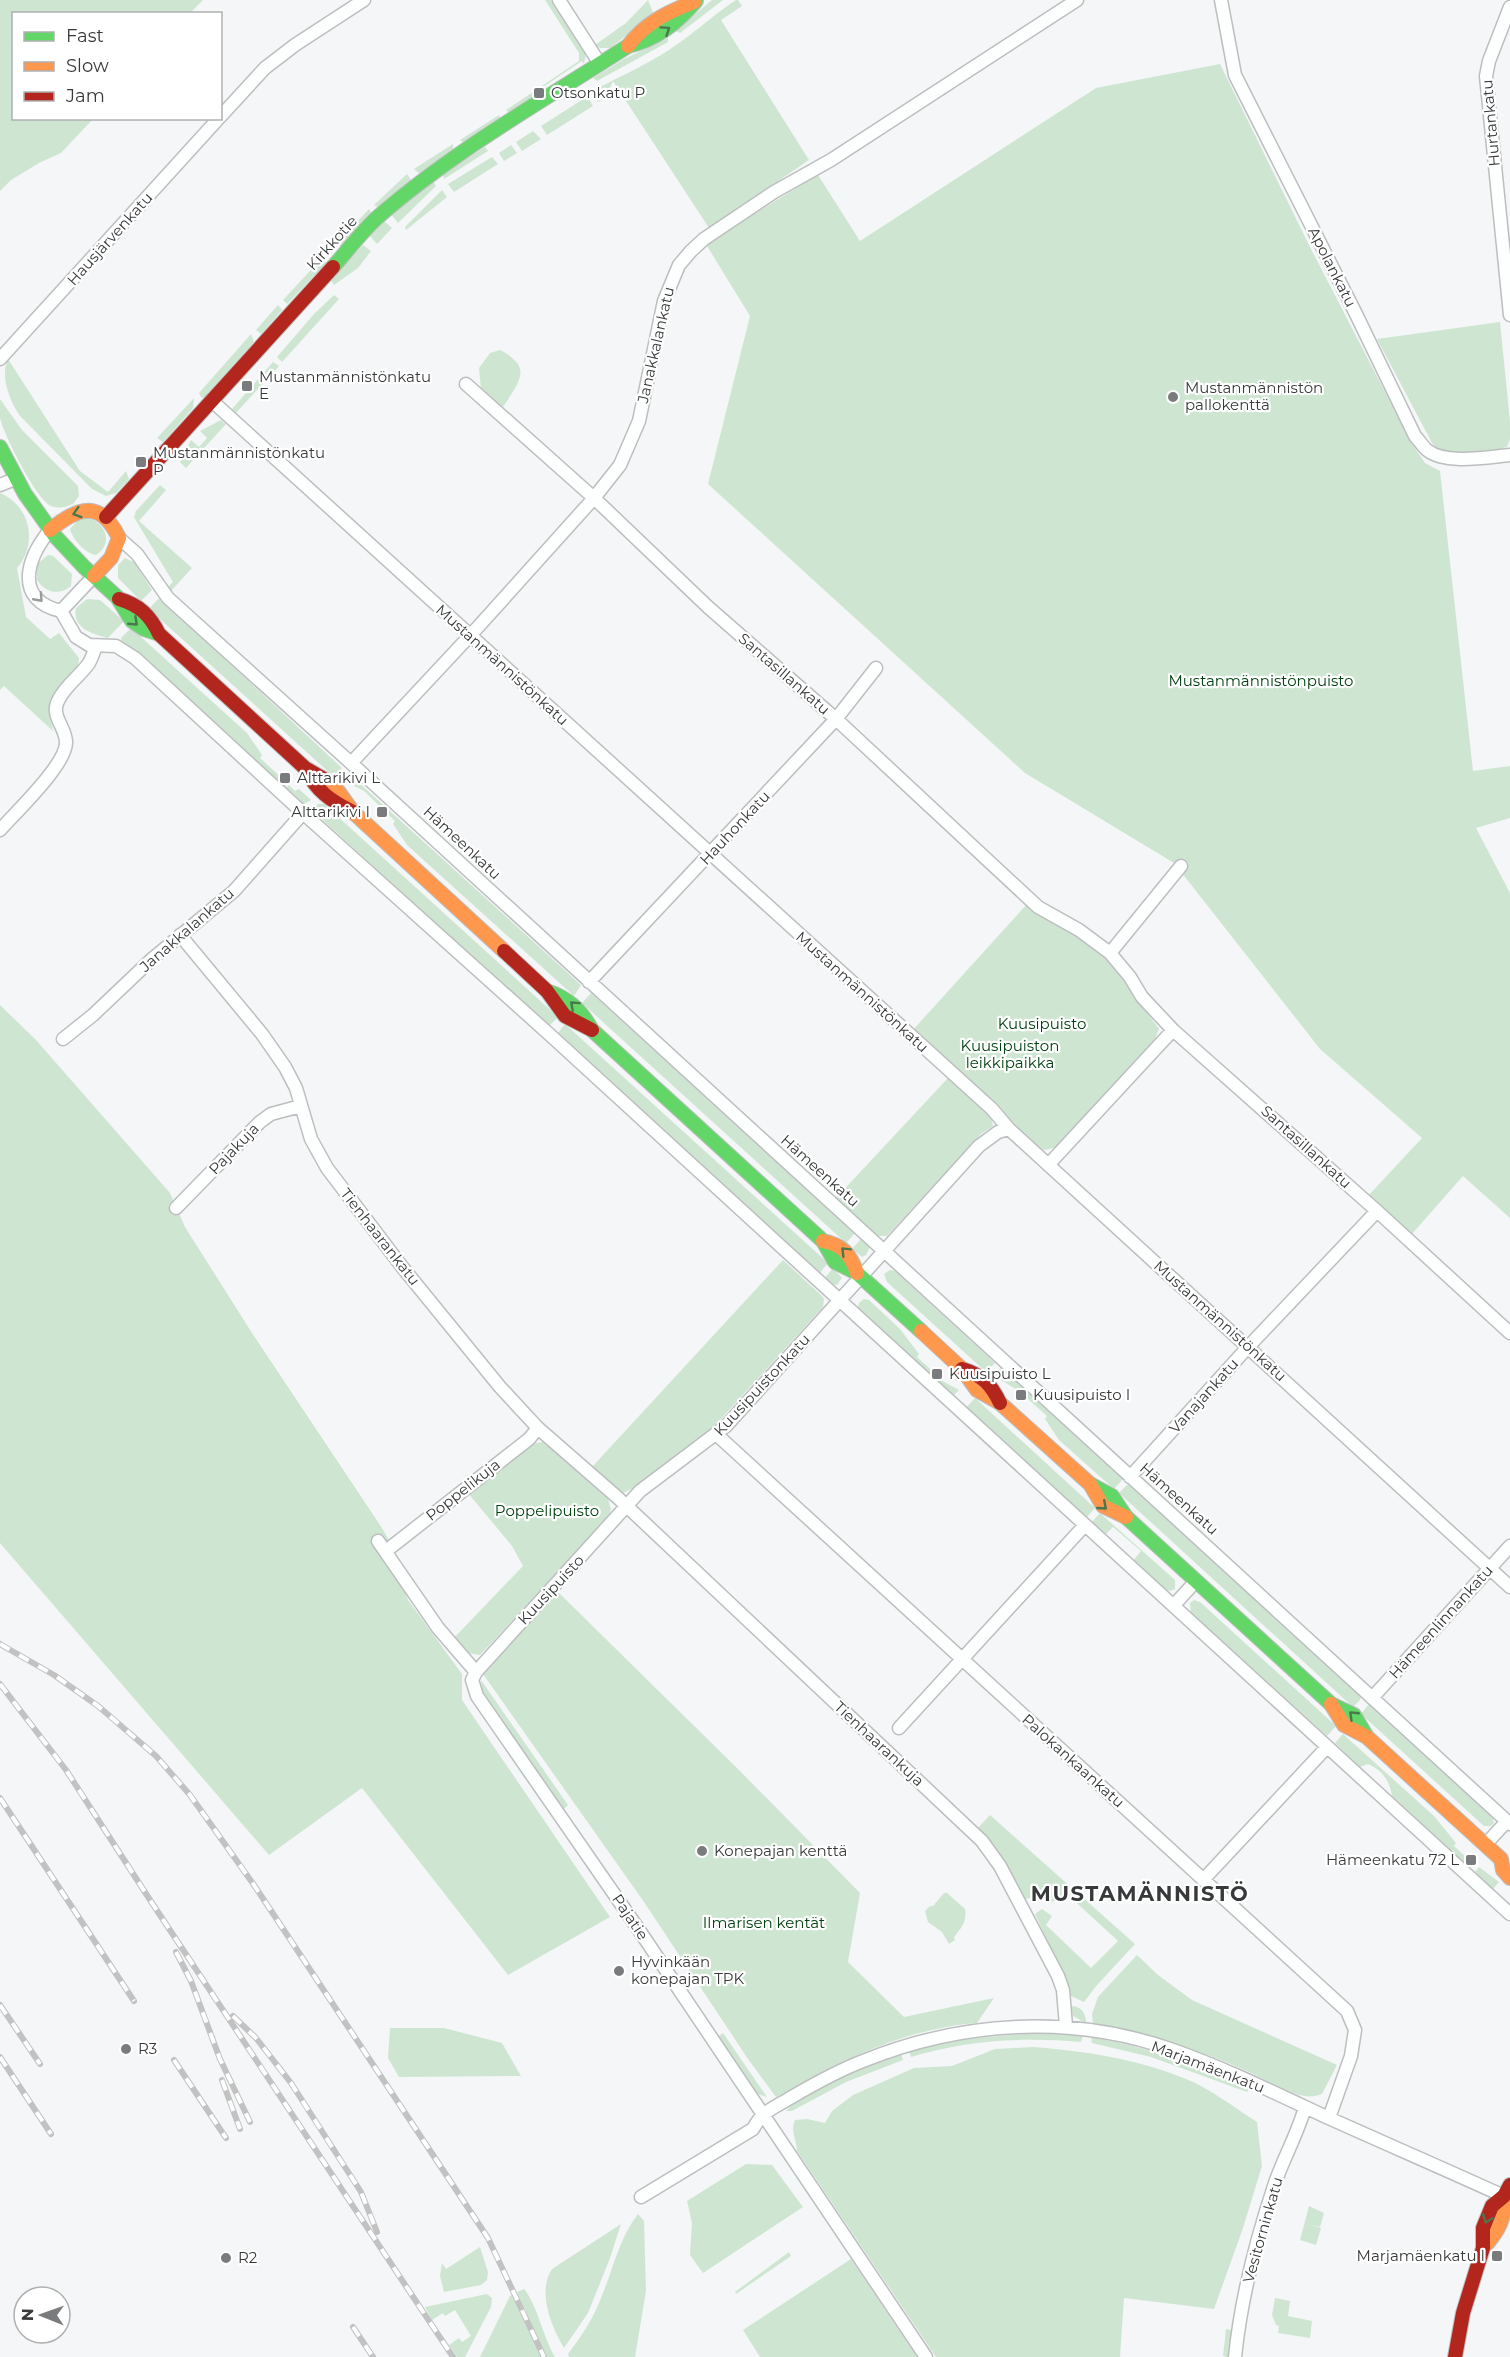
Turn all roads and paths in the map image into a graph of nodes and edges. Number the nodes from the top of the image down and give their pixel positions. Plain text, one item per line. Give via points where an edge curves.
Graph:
1 (364, 0) edge
2 (559, 0) edge
3 (697, 0) edge
4 (1077, 0) edge
5 (1221, 0) edge
6 (1510, 7) edge
7 (600, 64) junction
8 (222, 116) edge
9 (218, 120) edge
10 (1510, 315) edge
11 (0, 359) edge
12 (466, 384) dead end
13 (211, 400) junction
14 (0, 447) edge
15 (1510, 455) edge
16 (15, 479) junction
17 (0, 485) edge
18 (594, 498) junction
19 (106, 517) junction
20 (50, 530) junction
21 (119, 538) junction
22 (94, 576) junction
23 (61, 611) junction
24 (470, 635) junction
25 (96, 646) junction
26 (876, 668) dead end
27 (836, 719) junction
28 (351, 763) junction
29 (303, 813) junction
30 (0, 830) edge
31 (710, 855) junction
32 (1181, 866) dead end
33 (180, 935) junction
34 (1110, 953) junction
35 (589, 982) junction
36 (1173, 1030) junction
37 (63, 1039) dead end
38 (301, 1106) junction
39 (1009, 1129) junction
40 (1049, 1164) junction
41 (176, 1208) dead end
42 (1377, 1210) junction
43 (885, 1252) junction
44 (860, 1275) junction
45 (840, 1301) junction
46 (1510, 1333) edge
47 (1248, 1347) junction
48 (538, 1428) junction
49 (716, 1434) junction
50 (1130, 1477) junction
51 (626, 1507) junction
52 (1085, 1526) junction
53 (1510, 1546) edge
54 (1490, 1568) junction
55 (1196, 1581) junction
56 (1510, 1587) edge
57 (1174, 1605) junction
58 (962, 1660) junction
59 (476, 1672) junction
60 (1372, 1698) junction
61 (899, 1728) dead end
62 (1327, 1747) junction
63 (1509, 1823) edge
64 (1485, 1845) junction
65 (1505, 1859) edge
66 (1510, 1878) edge
67 (1203, 1880) junction
68 (1510, 1914) edge
69 (1066, 2026) junction
70 (1305, 2107) junction
71 (762, 2115) junction
72 (1329, 2118) junction
73 (1508, 2193) edge
74 (640, 2197) dead end
75 (926, 2357) edge
76 (1235, 2357) edge
77 (1455, 2357) edge

1 - 8 street, Hausjärvenkatu via 265,68
2 - 7 street
3 - 7 main road, Kirkkotie via 660,16 636,33 628,46
4 - 18 street, Janakkalankatu via 831,160 774,192 691,251 679,265 664,301 632,442
5 - 15 street, Apolankatu via 1235,75 1415,436 1427,450 1453,459
6 - 10 street, Hurtankatu via 1486,76
7 - 13 main road, Kirkkotie via 444,165 377,218
9 - 11 street, Hausjärvenkatu
12 - 18 street, Santasillankatu
13 - 19 main road, Kirkkotie
13 - 24 street, Mustanmännistönkatu
14 - 16 main road
16 - 17 street
16 - 20 main road
18 - 24 street, Janakkalankatu
18 - 27 street, Santasillankatu via 708,607
19 -> 20 main road via 94,510 77,512
19 - 21 main road, Hämeenkatu
20 - 22 main road
20 -> 23 street via 34,553 27,576 42,604
21 - 22 main road via 111,558
21 - 28 street, Hämeenkatu via 137,554 168,598
22 - 23 street
22 - 44 main road via 119,599 134,603 152,618 159,634 305,768 314,787 329,801 353,812 548,991 556,1007 573,1023 592,1030 823,1240 835,1262
23 - 25 street via 76,637
24 - 28 street, Janakkalankatu
24 - 31 street, Mustanmännistönkatu
25 - 29 street via 116,646 135,658
25 - 30 street via 89,662 58,699 57,718 67,742 64,756
26 - 27 street, Hauhonkatu
27 - 31 street, Hauhonkatu
27 - 34 street, Santasillankatu via 1038,907
28 - 35 street, Hämeenkatu
29 - 33 street, Janakkalankatu via 234,891
29 - 45 street
31 - 35 street, Hauhonkatu
31 - 39 street, Mustanmännistönkatu via 992,1109
32 - 34 street
33 - 37 street, Janakkalankatu
33 - 38 street, Tienhaarankatu via 262,1034 285,1067
34 - 36 street, Santasillankatu via 1142,997
35 - 43 street, Hämeenkatu
36 - 40 street
36 - 42 street, Santasillankatu
38 - 41 street, Pajakuja via 271,1114 260,1122
38 - 48 street, Tienhaarankatu via 311,1139 327,1168 424,1295
39 - 40 street, Mustanmännistönkatu
39 - 43 street via 979,1146
40 - 47 street, Mustanmännistönkatu
42 - 46 street, Santasillankatu
42 - 47 street, Vanajankatu
43 - 44 street
43 - 50 street, Hämeenkatu
44 - 45 street, Kuusipuistonkatu
44 - 55 main road via 963,1369 969,1383 983,1396 1000,1403 1090,1484 1103,1506 1126,1517
45 - 49 street, Kuusipuistonkatu
45 - 52 street
47 - 50 street, Vanajankatu
47 - 54 street, Mustanmännistönkatu
48 - 51 street, Tienhaarankatu
48 - 59 street, Poppelikuja via 529,1439 382,1546 438,1628
49 - 51 street, Kuusipuistonkatu via 640,1491
49 - 58 street, Palokankaankatu
50 - 60 street, Hämeenkatu
51 - 59 street, Kuusipuisto
51 - 69 street, Tienhaarankuja via 982,1841 1000,1866 1058,1976
52 - 57 street
52 - 58 street
53 - 54 street, Hämeenlinnankatu
54 - 56 street, Mustanmännistönkatu
54 - 60 street, Hämeenlinnankatu
55 - 57 street
55 - 64 main road via 1331,1704 1343,1725 1367,1737
57 - 62 street
58 - 61 street
58 - 67 street, Palokankaankatu
59 - 71 street, Pajatie via 471,1684 477,1696
60 - 63 street, Hämeenkatu
62 - 67 street
62 - 68 street
63 - 64 street, Hämeenkatu
64 - 65 main road
65 - 66 main road via 1503,1870
67 - 72 street, Palokankaankatu via 1347,2011 1355,2030 1351,2056
69 - 70 street, Marjamäenkatu via 1171,2049
69 - 71 street, Marjamäenkatu via 976,2030 903,2046 826,2077
70 - 72 street, Marjamäenkatu
70 - 76 street, Vesitorninkatu via 1258,2240
71 - 74 street, Marjamäenkatu via 753,2129
71 - 75 street, Pajatie
72 - 73 street, Marjamäenkatu
73 - 77 main road via 1492,2206 1483,2228 1483,2248 1463,2313

